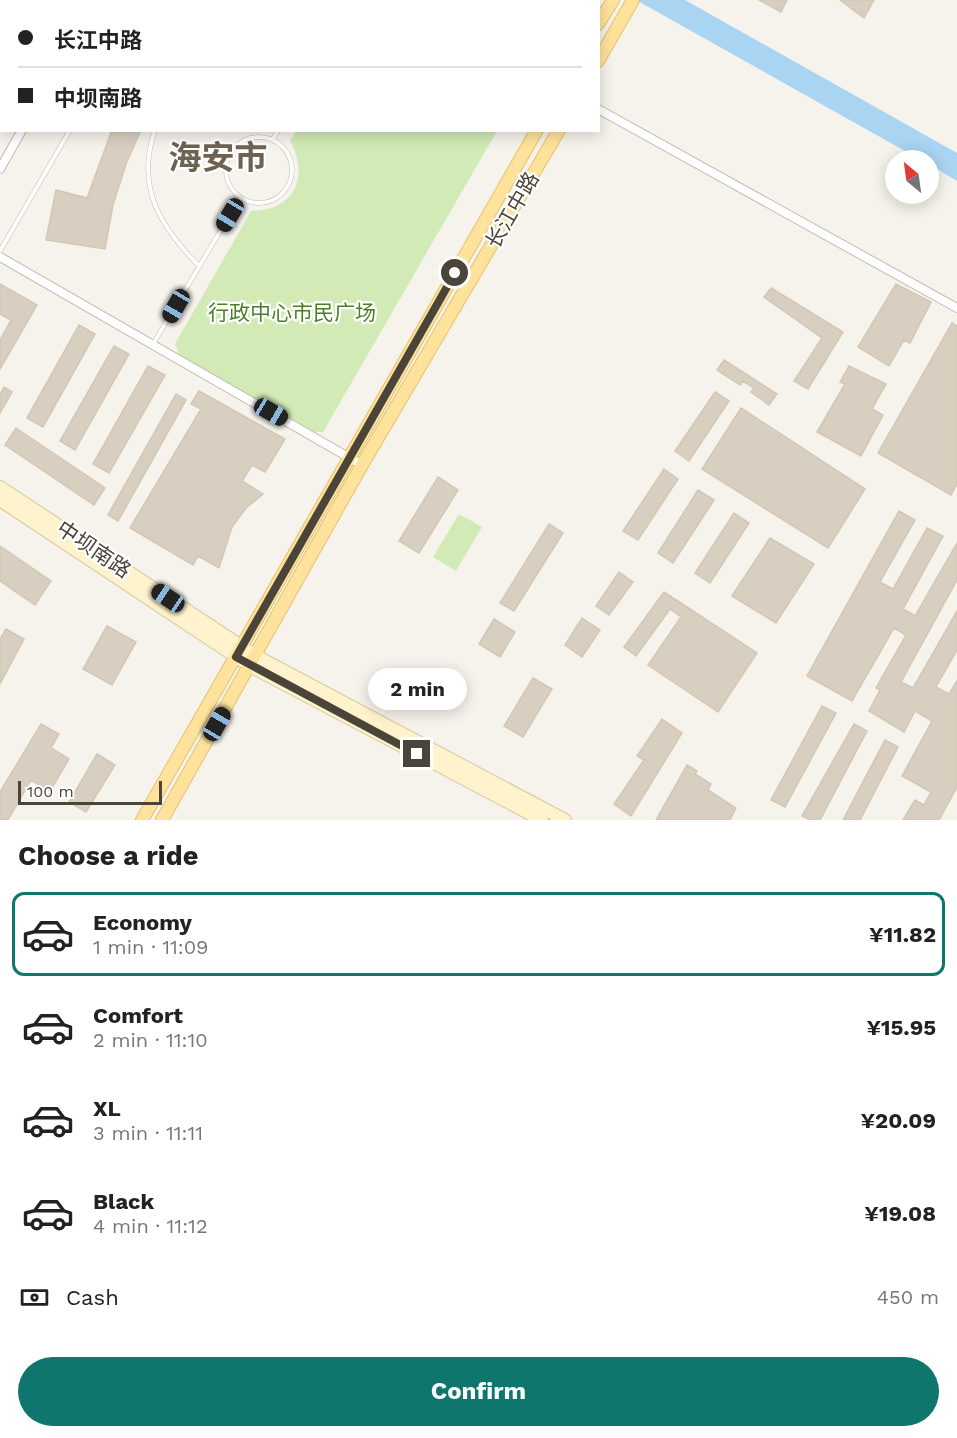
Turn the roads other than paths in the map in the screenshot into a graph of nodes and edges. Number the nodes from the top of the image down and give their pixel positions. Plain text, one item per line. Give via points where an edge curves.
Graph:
1 (613, 0) edge
2 (632, 2) edge
3 (600, 21) edge
4 (600, 58) edge
5 (600, 110) edge
6 (21, 132) edge
7 (69, 132) edge
8 (155, 132) edge
9 (277, 132) edge
10 (536, 132) edge
11 (558, 132) edge
12 (273, 140) junction
13 (0, 169) edge
14 (240, 198) junction
15 (0, 251) edge
16 (0, 258) edge
17 (199, 266) junction
18 (957, 308) edge
19 (153, 345) junction
20 (350, 457) junction
21 (362, 465) junction
22 (0, 486) edge
23 (0, 500) edge
24 (239, 653) junction
25 (253, 661) junction
26 (142, 820) edge
27 (162, 820) edge
28 (542, 820) edge
29 (566, 820) edge

1 - 3 main road
2 - 4 main road
5 - 18 street
6 - 13 street
7 - 15 lane
8 - 17 lane via 150,181 155,206 175,241
9 - 12 lane
10 - 20 main road, 长江中路
11 - 21 main road, 长江中路
12 - 14 lane via 251,138 233,149 226,161 225,175
12 - 14 lane via 291,160 288,187 266,203
14 - 17 lane
16 - 19 street
17 - 19 lane
19 - 20 street
20 - 21 street
20 - 24 main road, 长江中路
21 - 25 main road, 长江中路
22 - 24 main road, 中坝南路
23 - 24 main road, 中坝南路
24 - 25 main road, 中坝南路
24 - 26 main road, 长江中路
25 - 27 main road, 长江中路
25 - 28 main road, 中坝南路
25 - 29 main road, 中坝南路

